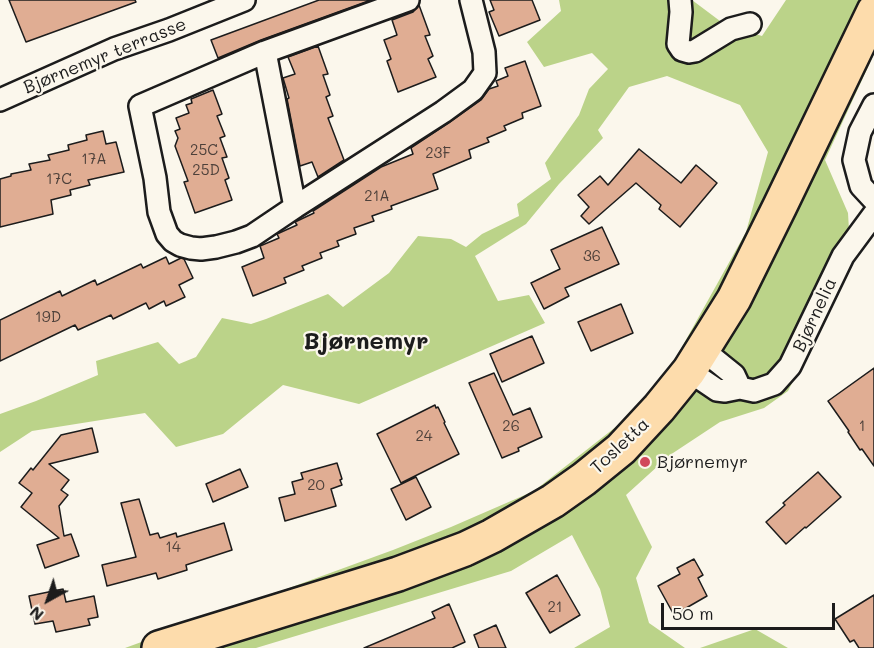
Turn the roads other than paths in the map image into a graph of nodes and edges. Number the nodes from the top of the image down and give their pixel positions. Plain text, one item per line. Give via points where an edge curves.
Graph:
1 (244, 0) edge
2 (408, 0) edge
3 (471, 0) edge
4 (680, 0) edge
5 (874, 11) edge
6 (750, 24) dead end
7 (265, 52) junction
8 (0, 100) edge
9 (874, 105) edge
10 (874, 200) edge
11 (295, 207) junction
12 (874, 214) edge
13 (696, 361) junction
14 (159, 648) edge

1 - 8 street, Bjørnemyr terrasse via 114,50
2 - 7 street
3 - 11 street via 484,52 484,73 478,85 443,112
4 - 6 street via 678,44 682,50 695,51 731,29
5 - 13 main road, Tosletta via 734,299
7 - 11 street
7 - 11 street via 140,106 159,212 173,241 201,249 252,236
9 - 10 street via 860,132 854,160 861,186
12 - 13 street, Bjørnelia via 843,256 801,346 774,384 754,391 740,388 734,375
13 - 14 main road, Tosletta via 621,449 553,501 492,536 398,574

